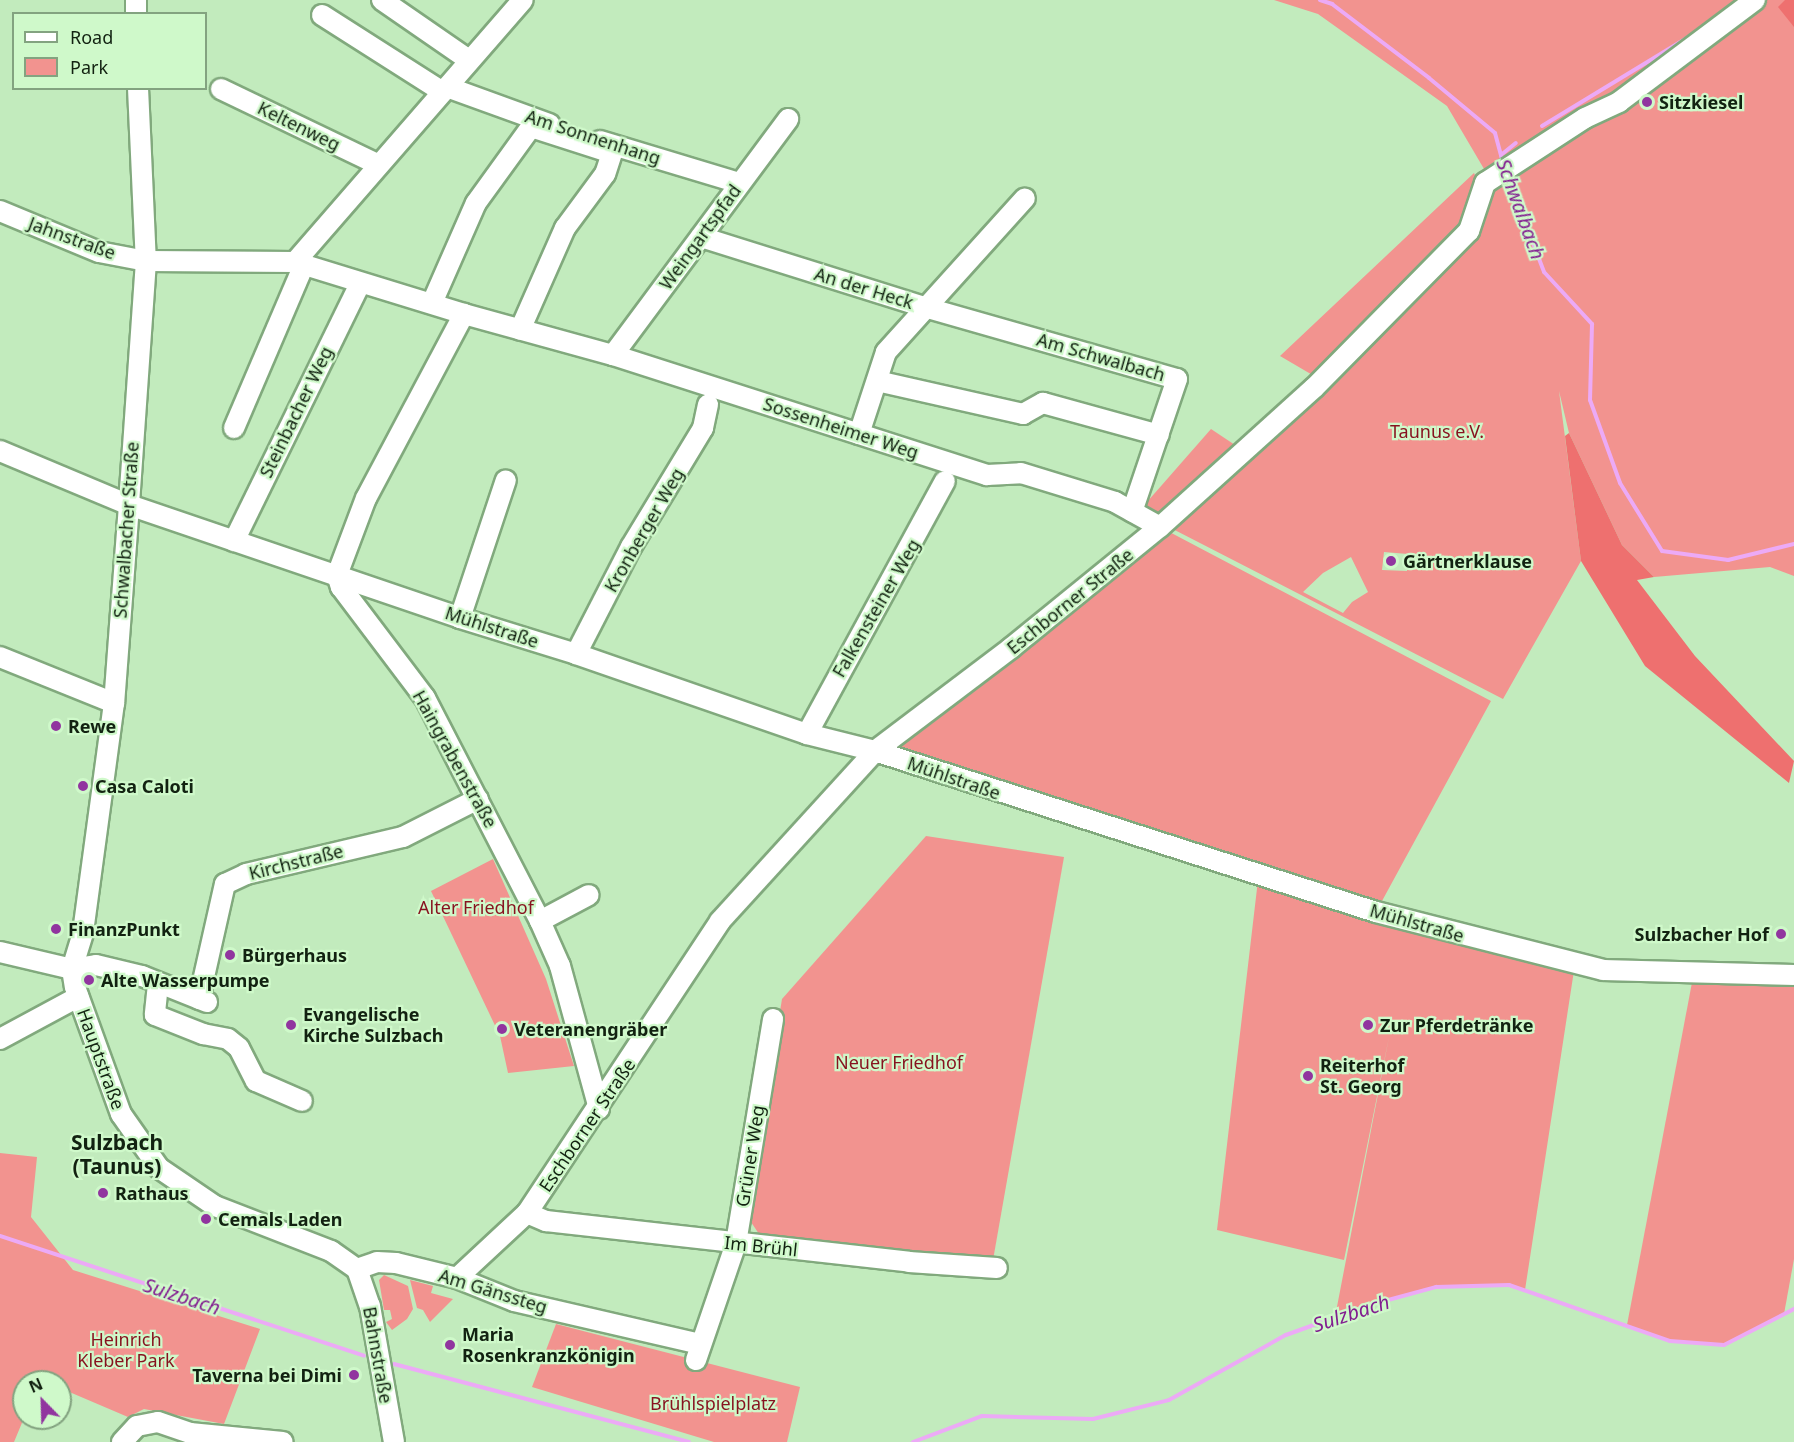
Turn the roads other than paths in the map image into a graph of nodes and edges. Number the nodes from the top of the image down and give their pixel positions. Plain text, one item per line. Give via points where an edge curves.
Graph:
1 (382, 0) edge
2 (523, 0) edge
3 (1755, 0) edge
4 (322, 15) dead end
5 (469, 60) junction
6 (221, 89) dead end
7 (138, 90) edge
8 (445, 90) junction
9 (788, 119) dead end
10 (376, 164) junction
11 (740, 183) junction
12 (1025, 198) dead end
13 (0, 211) edge
14 (700, 237) junction
15 (146, 261) junction
16 (300, 264) junction
17 (360, 284) junction
18 (432, 303) junction
19 (924, 307) junction
20 (464, 314) junction
21 (520, 330) junction
22 (613, 355) junction
23 (877, 381) junction
24 (708, 405) dead end
25 (234, 428) dead end
26 (859, 434) junction
27 (1159, 435) junction
28 (0, 451) edge
29 (506, 480) dead end
30 (945, 481) dead end
31 (129, 506) junction
32 (1132, 512) junction
33 (1160, 527) junction
34 (234, 541) junction
35 (337, 575) junction
36 (460, 618) junction
37 (576, 654) junction
38 (6, 660) edge
39 (114, 703) junction
40 (807, 734) junction
41 (875, 751) junction
42 (478, 799) junction
43 (589, 895) dead end
44 (540, 921) junction
45 (0, 952) edge
46 (72, 969) junction
47 (1794, 975) edge
48 (158, 984) junction
49 (78, 998) junction
50 (773, 1018) dead end
51 (0, 1039) edge
52 (302, 1101) dead end
53 (599, 1109) junction
54 (527, 1214) junction
55 (736, 1243) junction
56 (997, 1268) dead end
57 (357, 1269) junction
58 (457, 1278) junction
59 (698, 1352) joint
60 (122, 1442) edge
61 (283, 1442) edge
62 (394, 1442) edge

1 - 5 street
2 - 5 street
3 - 33 street, Eschborner Straße via 1619,102 1585,118 1485,183 1469,231 1314,388
4 - 8 street
5 - 8 street
6 - 10 street, Keltenweg
7 - 15 street, Schwalbacher Straße
8 - 10 street
8 - 11 street, Am Sonnenhang
9 - 11 street, Weingartspfad
10 - 16 street
11 - 14 street, Weingartspfad
12 - 19 street
13 - 15 street, Jahnstraße via 99,252
14 - 19 street, An der Heck
14 - 22 street, Weingartspfad
15 - 16 street, Sossenheimer Weg
15 - 31 street, Schwalbacher Straße
16 - 17 street, Sossenheimer Weg
16 - 25 street
17 - 18 street, Sossenheimer Weg
17 - 34 street, Steinbacher Weg
18 - 20 street, Sossenheimer Weg
18 - 21 street via 476,203 531,127 612,153 605,174 565,228
19 - 23 street, An der Heck via 886,352
19 - 27 street, Am Schwalbach via 1177,379
20 - 21 street, Sossenheimer Weg
20 - 35 street via 366,498
21 - 22 street, Sossenheimer Weg
22 - 26 street, Sossenheimer Weg
23 - 26 street, An der Heck
23 - 27 street via 1023,414 1043,403
24 - 37 street, Kronberger Weg via 703,428 631,547
26 - 32 street, Sossenheimer Weg via 987,475 1021,473 1115,502
27 - 32 street, Am Schwalbach
28 - 31 street, Mühlstraße
29 - 36 street
30 - 40 street, Falkensteiner Weg
31 - 34 street, Mühlstraße
31 - 39 street, Schwalbacher Straße
32 - 33 street, Sossenheimer Weg
33 - 41 street, Eschborner Straße via 1011,648
34 - 35 street, Mühlstraße
35 - 36 street, Mühlstraße
35 - 42 street, Haingrabenstraße via 341,587 425,698
36 - 37 street, Mühlstraße
37 - 40 street, Mühlstraße
38 - 39 street
39 - 46 street, Schwalbacher Straße via 83,933
40 - 41 street, Mühlstraße
41 - 47 street, Mühlstraße via 1376,912 1525,953 1603,970
41 - 53 street, Eschborner Straße via 720,921
42 - 44 street, Haingrabenstraße
42 - 48 street, Kirchstraße via 403,837 322,854 279,870 246,874 225,884 203,1001
43 - 44 street
44 - 53 street, Haingrabenstraße via 560,966
45 - 46 street
46 - 48 street via 96,965
46 - 49 street, Hauptstraße
48 - 52 street via 155,1015 203,1034 228,1039 239,1048 256,1082
49 - 51 street
49 - 57 street, Hauptstraße via 121,1114 159,1168 215,1206 331,1251
50 - 55 street, Grüner Weg
53 - 54 street, Eschborner Straße
54 - 55 street, Im Brühl via 546,1221
54 - 58 street, Eschborner Straße
55 - 56 street, Im Brühl
55 - 59 street, Grüner Weg
57 - 58 street, Am Gänssteg via 377,1262 396,1263
57 - 62 street, Bahnstraße via 370,1306
58 - 59 street, Am Gänssteg via 514,1301
60 - 61 street via 136,1426 158,1422 190,1433

